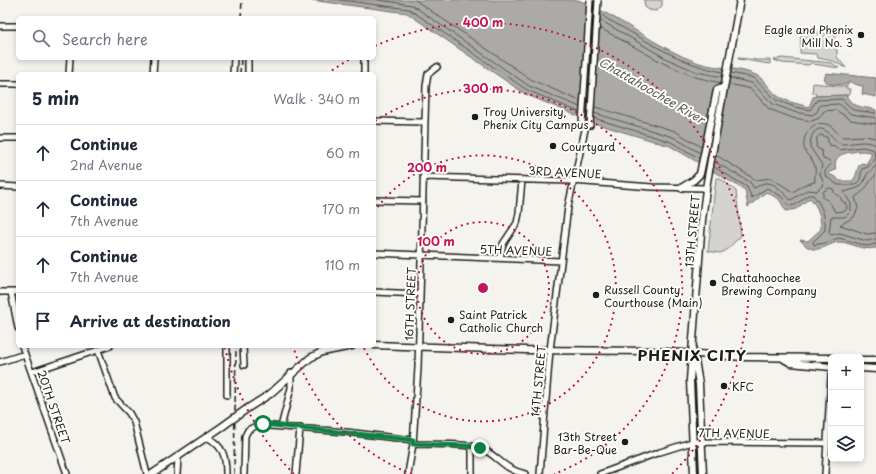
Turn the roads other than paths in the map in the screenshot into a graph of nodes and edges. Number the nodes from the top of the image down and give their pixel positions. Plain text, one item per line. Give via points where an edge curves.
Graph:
1 (590, 0) edge
2 (594, 0) edge
3 (598, 0) edge
4 (740, 0) edge
5 (0, 26) edge
6 (16, 26) edge
7 (70, 60) edge
8 (154, 60) edge
9 (234, 60) edge
10 (248, 60) edge
11 (364, 60) edge
12 (436, 67) dead end
13 (69, 72) edge
14 (153, 72) edge
15 (233, 72) edge
16 (248, 72) edge
17 (364, 72) edge
18 (0, 84) edge
19 (16, 84) edge
20 (724, 87) junction
21 (376, 120) edge
22 (424, 122) junction
23 (0, 138) edge
24 (16, 138) edge
25 (423, 177) junction
26 (522, 180) junction
27 (572, 181) junction
28 (707, 185) junction
29 (0, 186) edge
30 (16, 187) edge
31 (681, 188) junction
32 (376, 200) edge
33 (423, 202) junction
34 (376, 253) edge
35 (421, 256) junction
36 (500, 258) junction
37 (561, 261) junction
38 (0, 292) edge
39 (11, 292) junction
40 (16, 292) edge
41 (376, 292) edge
42 (420, 294) junction
43 (16, 318) edge
44 (376, 345) edge
45 (418, 345) junction
46 (23, 348) edge
47 (104, 348) edge
48 (227, 348) edge
49 (244, 348) edge
50 (332, 348) edge
51 (322, 349) edge
52 (98, 350) junction
53 (550, 350) junction
54 (25, 354) junction
55 (694, 354) junction
56 (784, 358) junction
57 (828, 358) edge
58 (864, 360) edge
59 (876, 360) edge
60 (0, 362) edge
61 (244, 365) dead end
62 (828, 366) edge
63 (864, 368) edge
64 (876, 369) edge
65 (32, 372) junction
66 (291, 373) junction
67 (830, 390) edge
68 (227, 395) dead end
69 (281, 427) junction
70 (300, 428) junction
71 (207, 437) junction
72 (413, 442) junction
73 (692, 442) junction
74 (703, 442) junction
75 (826, 443) junction
76 (472, 447) junction
77 (178, 458) junction
78 (67, 474) edge
79 (147, 474) edge
80 (152, 474) edge
81 (177, 474) edge
82 (226, 474) edge
83 (244, 474) edge
84 (296, 474) edge
85 (408, 474) edge
86 (472, 474) edge
87 (525, 474) edge
88 (540, 474) edge
89 (600, 474) edge
90 (694, 474) edge
91 (703, 474) edge
92 (825, 474) edge

1 - 3 street, bridge via 582,124 590,125
2 - 27 street, 14TH STREET via 586,125
4 - 20 main road, 13TH STREET
5 - 6 street
7 - 13 street
8 - 14 street
9 - 15 street
10 - 16 street
11 - 17 street
12 - 22 street, 16TH STREET via 428,74
18 - 19 street
20 - 28 main road, 13TH STREET
20 - 31 main road via 717,90 700,174
21 - 22 street
22 - 25 street, 16TH STREET
23 - 24 street
25 - 26 street, 3RD AVENUE
25 - 33 street, 16TH STREET
26 - 27 street, 3RD AVENUE
26 - 36 street via 520,213 506,237
27 - 31 street, 3RD AVENUE
27 - 37 street, 14TH STREET
28 - 31 street, 3RD AVENUE
28 - 55 main road, 13TH STREET via 699,261
29 - 30 street
32 - 33 street
33 - 35 street, 16TH STREET
34 - 35 street, 5TH AVENUE
35 - 36 street, 5TH AVENUE
35 - 42 street, 16TH STREET
36 - 37 street, 5TH AVENUE
37 - 53 street, 14TH STREET
38 - 39 street
39 - 40 street
39 - 43 street
41 - 42 street
42 - 45 street, 16TH STREET
44 - 45 main road
45 - 53 main road
45 - 72 street, 16TH STREET
46 - 54 street, 20TH STREET
47 - 52 street
48 - 68 street
49 - 61 street
50 - 51 main road
51 - 66 main road
52 - 65 street
52 - 79 street via 115,398 134,422
53 - 55 main road
53 - 88 street, 14TH STREET
54 - 60 street
54 - 65 street, 20TH STREET
55 - 56 main road
55 - 73 main road, 13TH STREET via 690,380
55 - 74 main road, 13TH STREET
56 - 57 main road
56 - 62 main road via 792,363
58 - 59 main road
63 - 64 main road
65 - 78 street, 20TH STREET
66 - 69 street via 291,388
66 - 71 main road, bridge via 270,394
67 - 75 street
69 - 70 street
69 - 83 street via 263,424 252,426 248,430 245,436
70 - 72 street
70 - 84 street
71 - 77 main road
71 - 82 street via 223,450
72 - 76 street
72 - 85 street, 16TH STREET
73 - 74 street, 7TH AVENUE
73 - 89 street, 7TH AVENUE
73 - 90 main road, 13TH STREET
74 - 75 street, 7TH AVENUE
74 - 91 main road, 13TH STREET
75 - 92 street
76 - 86 street
76 - 87 street via 485,451 510,470
77 - 80 main road
77 - 81 street

